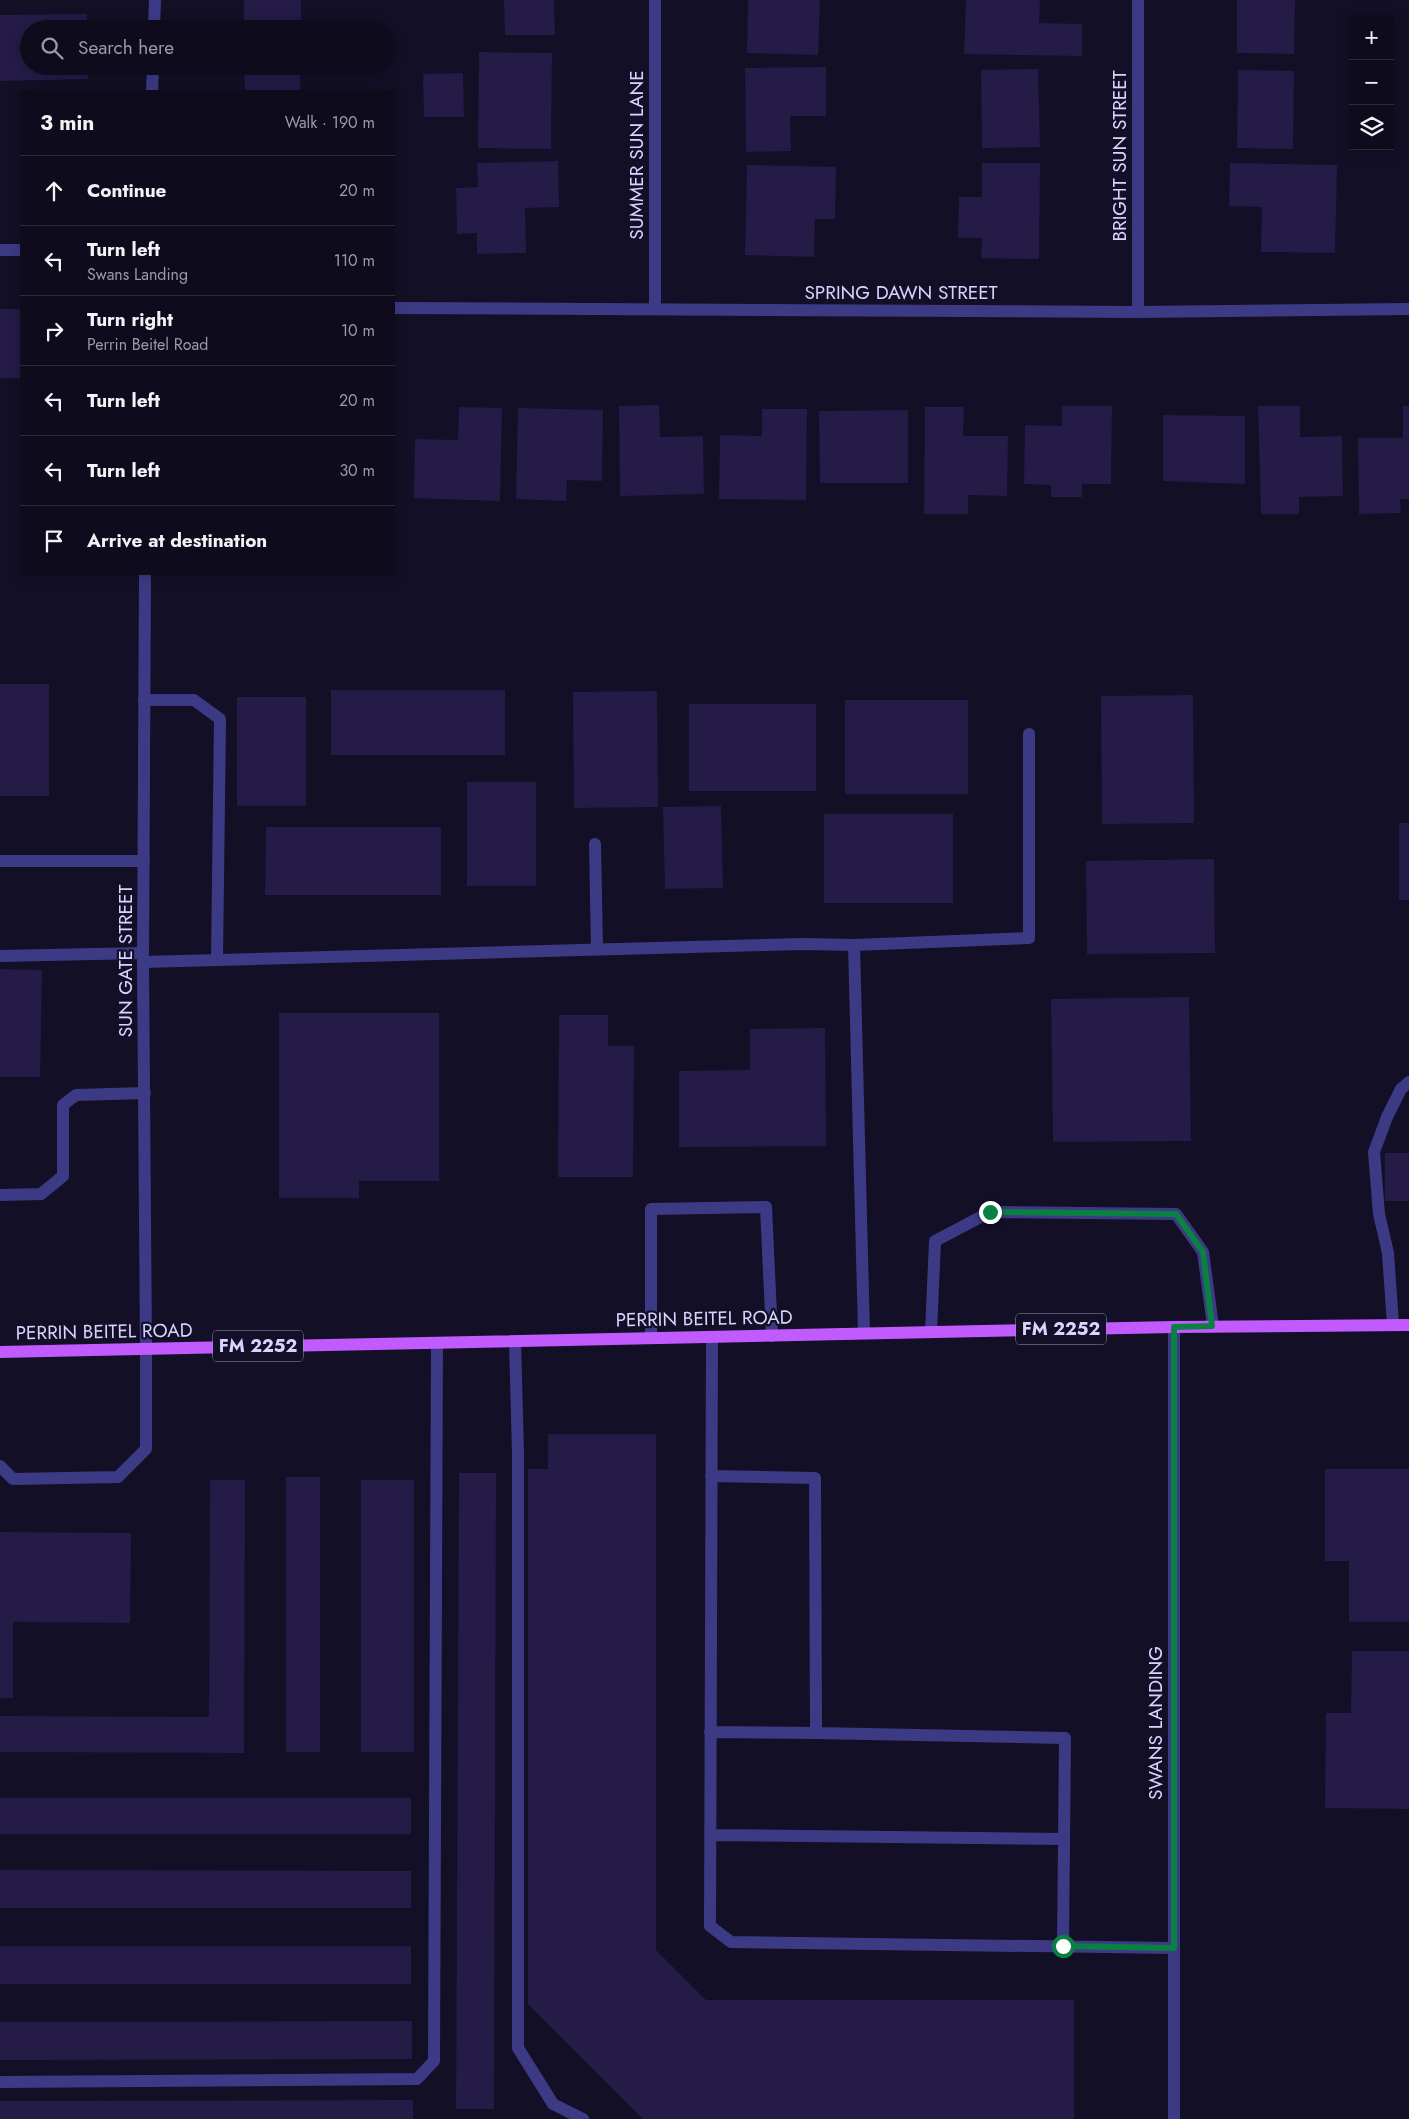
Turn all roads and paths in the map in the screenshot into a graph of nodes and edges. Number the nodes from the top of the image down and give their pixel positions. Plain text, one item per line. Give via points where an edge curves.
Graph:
1 (155, 0) edge
2 (655, 0) edge
3 (1138, 0) edge
4 (154, 20) edge
5 (153, 75) edge
6 (152, 90) edge
7 (0, 250) edge
8 (20, 250) edge
9 (395, 308) edge
10 (1409, 309) edge
11 (655, 310) junction
12 (1138, 312) junction
13 (145, 575) edge
14 (144, 700) junction
15 (1029, 734) dead end
16 (595, 844) dead end
17 (144, 860) junction
18 (0, 861) edge
19 (854, 945) junction
20 (597, 950) junction
21 (0, 956) edge
22 (143, 957) junction
23 (216, 960) junction
24 (1409, 1082) edge
25 (145, 1093) junction
26 (0, 1195) edge
27 (1393, 1325) junction
28 (1409, 1325) edge
29 (1212, 1326) junction
30 (1174, 1327) junction
31 (930, 1332) junction
32 (864, 1333) junction
33 (772, 1336) junction
34 (712, 1337) junction
35 (651, 1338) junction
36 (515, 1341) junction
37 (437, 1342) junction
38 (146, 1348) junction
39 (0, 1352) edge
40 (0, 1466) edge
41 (712, 1476) junction
42 (710, 1732) junction
43 (816, 1733) junction
44 (710, 1835) junction
45 (1064, 1838) junction
46 (1063, 1946) junction
47 (1174, 1948) junction
48 (0, 2082) edge
49 (583, 2119) edge
50 (1174, 2119) edge

1 - 4 street
2 - 11 street, SUMMER SUN LANE
3 - 12 street, BRIGHT SUN STREET
5 - 6 street
7 - 8 street
9 - 11 street, SPRING DAWN STREET
10 - 12 street, SPRING DAWN STREET
11 - 12 street, SPRING DAWN STREET
13 - 14 street, SUN GATE STREET
14 - 17 street, SUN GATE STREET
14 - 23 street via 194,700 220,719
15 - 19 street via 1029,938
16 - 20 street
17 - 18 street
17 - 22 street, SUN GATE STREET
19 - 20 street
19 - 32 street
20 - 23 street
21 - 22 street
22 - 23 street
22 - 25 street, SUN GATE STREET
24 - 27 street via 1401,1089 1374,1152 1379,1214 1388,1254
25 - 26 street via 76,1095 63,1105 63,1176 41,1194
25 - 38 street, SUN GATE STREET
27 - 28 main road, PERRIN BEITEL ROAD / FM 2252
27 - 29 main road, PERRIN BEITEL ROAD / FM 2252
29 - 30 main road, PERRIN BEITEL ROAD / FM 2252
29 - 31 street via 1203,1252 1176,1214 990,1212 936,1241
30 - 31 main road, PERRIN BEITEL ROAD / FM 2252
30 - 47 street, SWANS LANDING
31 - 32 main road, PERRIN BEITEL ROAD / FM 2252
32 - 33 main road, PERRIN BEITEL ROAD / FM 2252
33 - 34 main road, PERRIN BEITEL ROAD / FM 2252
33 - 35 street via 766,1206 651,1209
34 - 35 main road, PERRIN BEITEL ROAD / FM 2252
34 - 41 street
35 - 36 main road, PERRIN BEITEL ROAD / FM 2252
36 - 37 main road, PERRIN BEITEL ROAD / FM 2252
36 - 49 street via 518,1453 518,2048 553,2104
37 - 38 main road, PERRIN BEITEL ROAD / FM 2252
37 - 48 street via 434,2061 417,2079
38 - 39 main road, PERRIN BEITEL ROAD / FM 2252
38 - 40 street, SUN GATE STREET via 146,1449 118,1478 14,1478
41 - 42 street
41 - 43 street via 815,1478
42 - 43 street
42 - 44 street
43 - 45 street via 1065,1738
44 - 45 street
44 - 46 street via 710,1926 731,1942
45 - 46 street
46 - 47 street
47 - 50 street, SWANS LANDING

